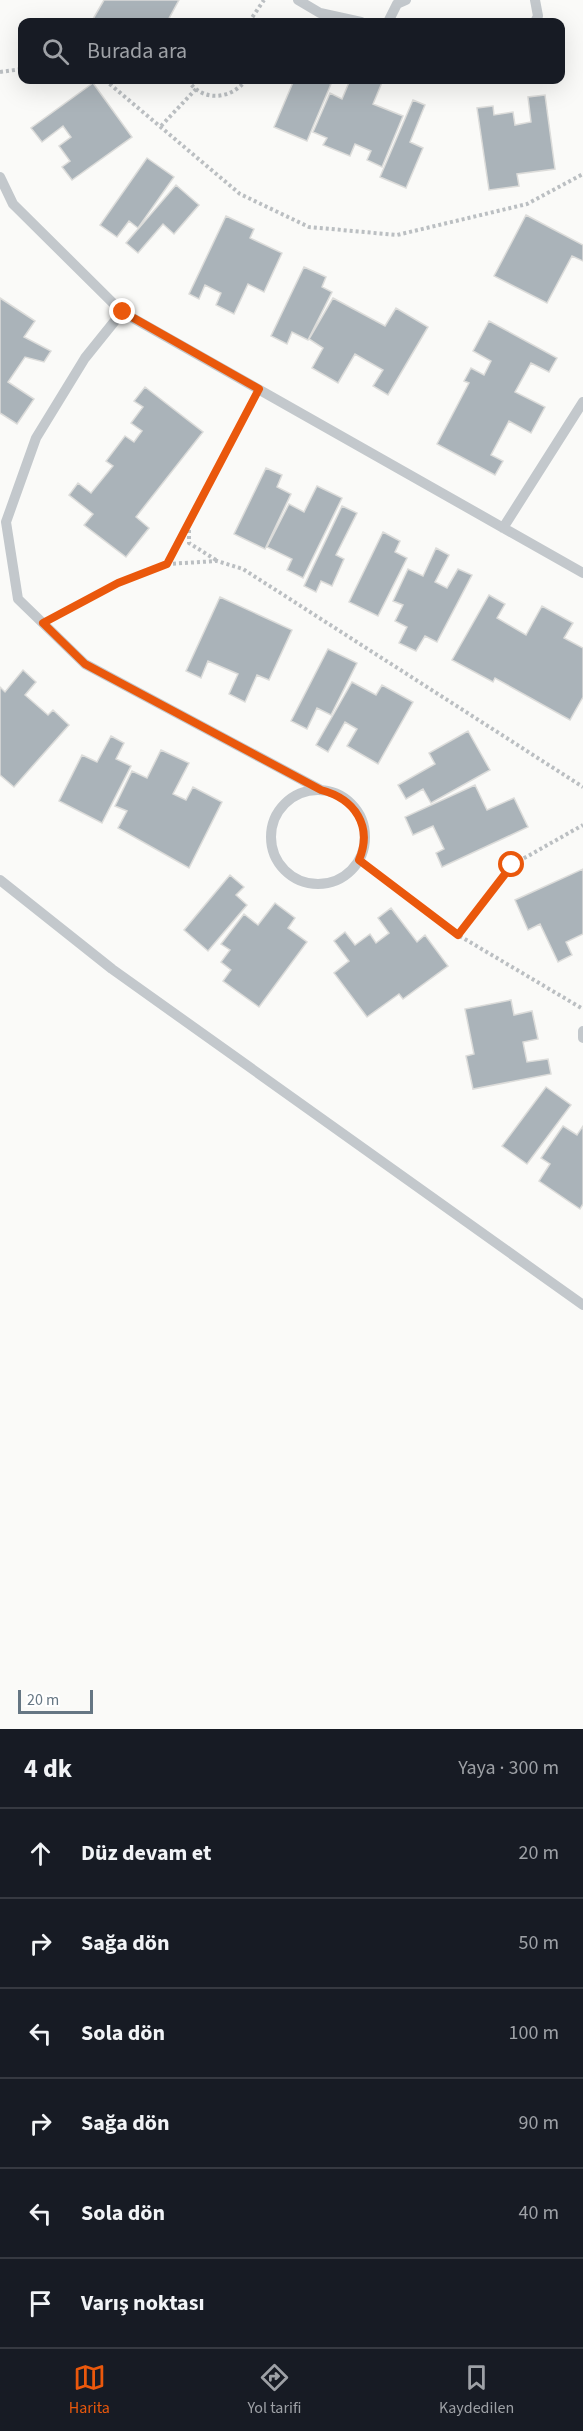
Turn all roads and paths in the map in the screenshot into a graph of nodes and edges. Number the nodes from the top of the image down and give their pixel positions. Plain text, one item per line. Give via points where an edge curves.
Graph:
1 (264, 0) edge
2 (298, 0) edge
3 (406, 0) edge
4 (535, 0) edge
5 (252, 18) edge
6 (343, 18) edge
7 (390, 18) edge
8 (537, 18) edge
9 (18, 70) edge
10 (0, 72) edge
11 (110, 84) edge
12 (191, 84) edge
13 (243, 84) edge
14 (195, 89) junction
15 (161, 126) junction
16 (583, 174) edge
17 (0, 177) edge
18 (123, 312) junction
19 (259, 389) junction
20 (583, 402) edge
21 (189, 525) junction
22 (503, 528) junction
23 (217, 561) junction
24 (167, 564) junction
25 (583, 573) edge
26 (43, 623) junction
27 (583, 787) edge
28 (321, 790) junction
29 (583, 825) edge
30 (359, 860) junction
31 (0, 880) edge
32 (458, 935) junction
33 (583, 1009) edge
34 (583, 1030) edge
35 (583, 1038) edge
36 (583, 1305) edge

1 - 5 path
2 - 6 lane via 320,13
3 - 7 lane via 397,4
4 - 8 lane
9 - 10 path
11 - 15 path
12 - 14 path
13 - 14 path via 229,94 206,95
14 - 15 path
15 - 16 path via 240,194 309,227 397,235 527,204
17 - 18 lane via 13,204
18 - 19 lane
18 - 26 lane via 85,358 36,438 6,522 18,599
19 - 21 path
19 - 22 lane
20 - 22 lane
21 - 23 path via 189,543
21 - 24 path
22 - 25 lane
23 - 24 path
23 - 27 path via 243,569
24 - 26 path via 118,583
26 - 28 lane via 85,664
28 - 30 lane via 344,799 360,817 365,832
28 - 30 lane via 301,793 287,801 277,814 271,830 278,861 302,882 318,884 335,881
29 - 32 path via 512,865
30 - 32 path
31 - 36 lane via 112,969
32 - 33 path
34 - 35 lane

